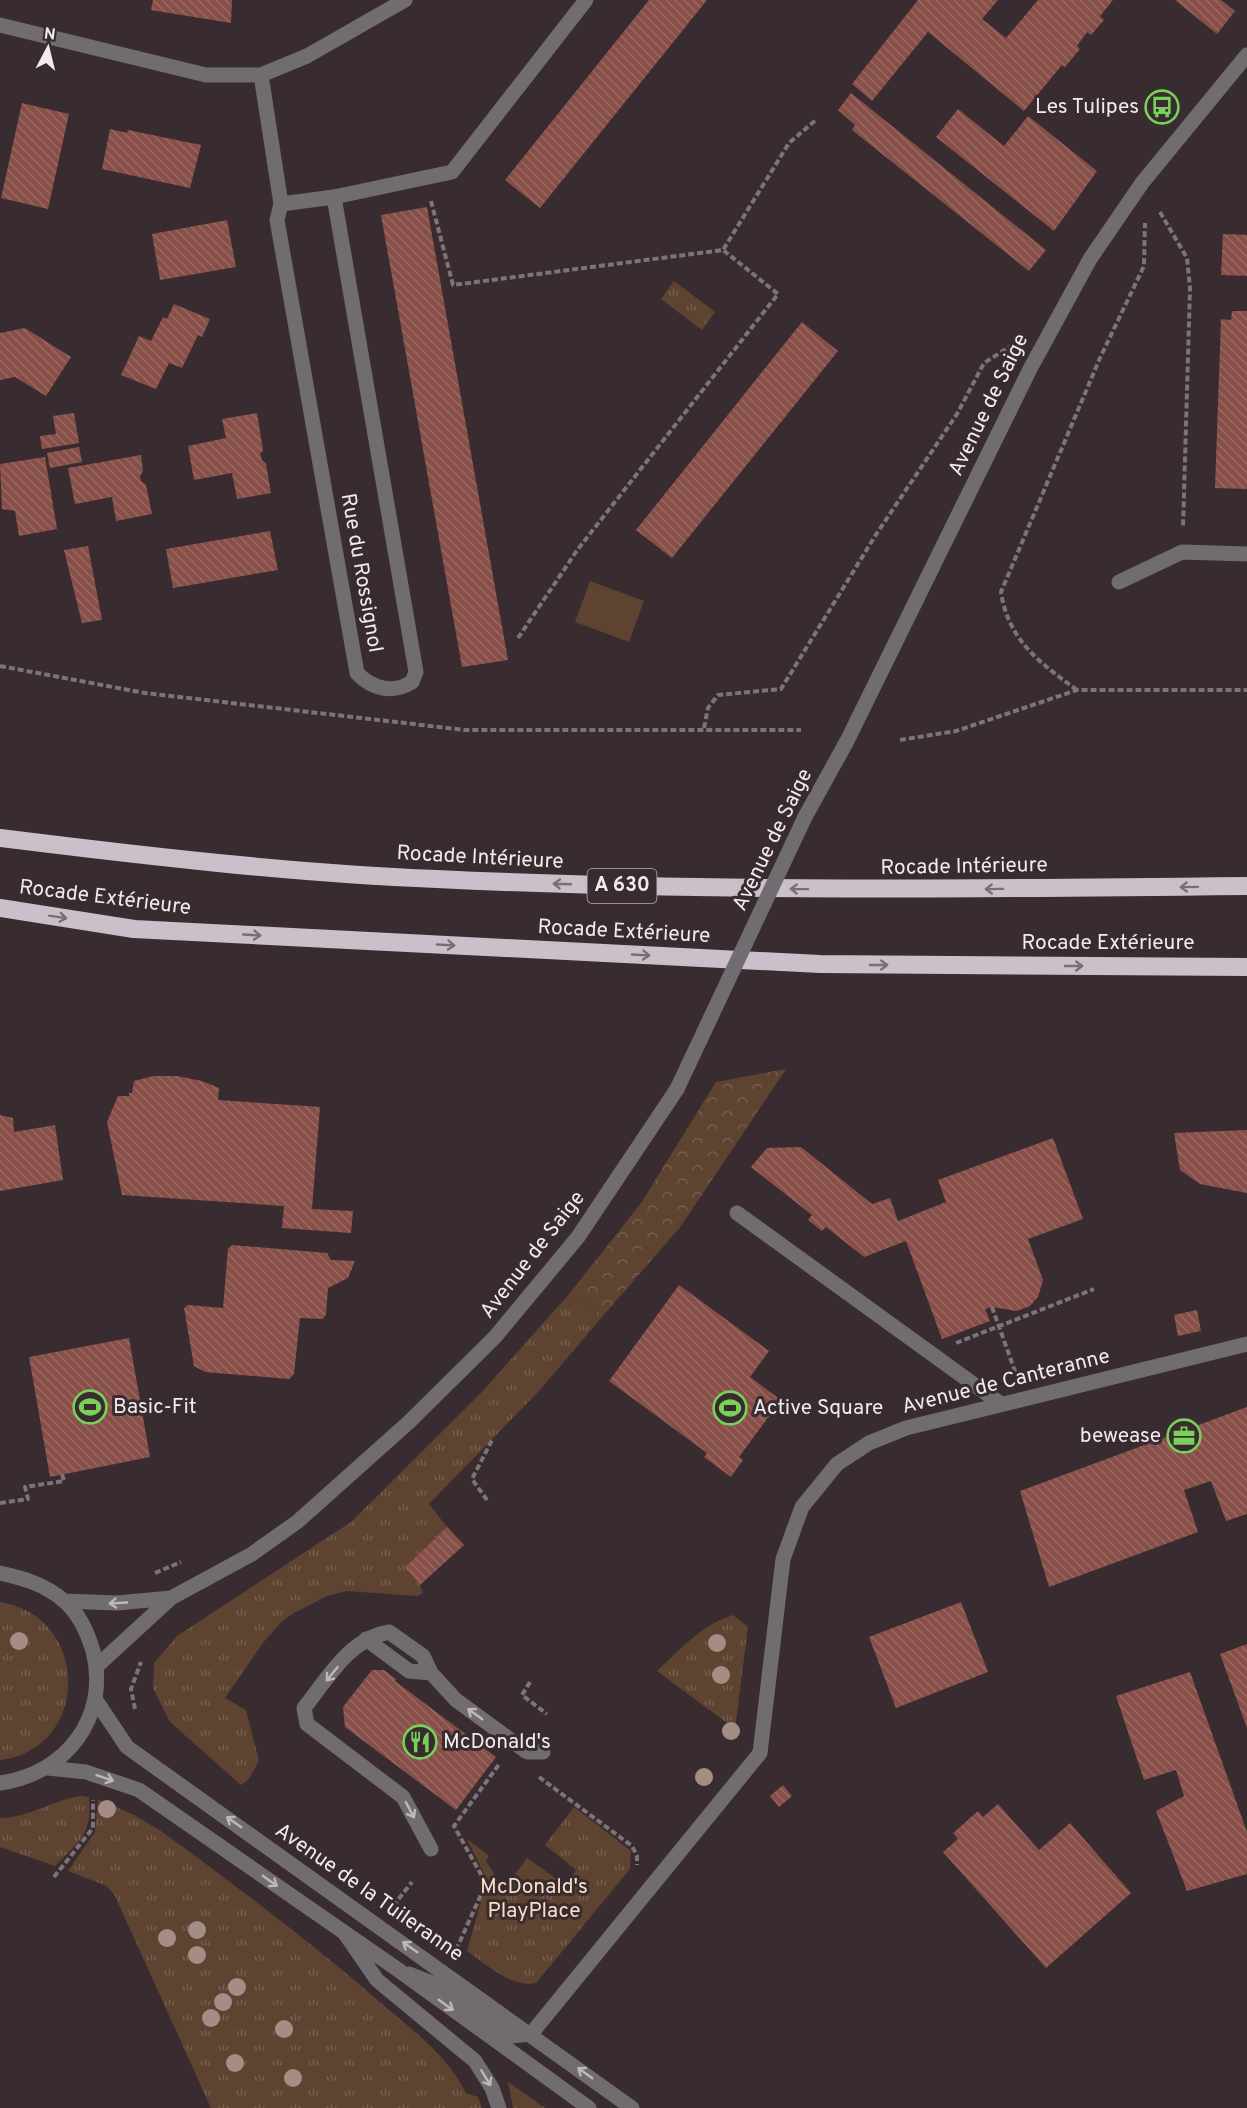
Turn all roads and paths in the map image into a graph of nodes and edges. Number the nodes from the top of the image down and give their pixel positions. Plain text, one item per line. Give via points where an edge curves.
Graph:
1 (405, 0) edge
2 (586, 0) edge
3 (0, 25) edge
4 (1247, 55) edge
5 (261, 75) junction
6 (817, 119) dead end
7 (424, 177) junction
8 (1142, 183) junction
9 (334, 197) junction
10 (281, 204) junction
11 (1160, 212) dead end
12 (723, 250) junction
13 (1025, 339) dead end
14 (1182, 552) junction
15 (1247, 554) edge
16 (1119, 582) dead end
17 (518, 638) dead end
18 (1077, 690) junction
19 (1247, 690) edge
20 (704, 728) dead end
21 (900, 740) dead end
22 (0, 838) edge
23 (1247, 886) edge
24 (0, 908) edge
25 (1247, 967) edge
26 (737, 1213) dead end
27 (1094, 1289) dead end
28 (992, 1306) dead end
29 (999, 1326) junction
30 (1247, 1344) edge
31 (931, 1353) junction
32 (1016, 1374) dead end
33 (1001, 1404) junction
34 (493, 1438) dead end
35 (62, 1474) dead end
36 (487, 1500) dead end
37 (0, 1503) edge
38 (185, 1560) dead end
39 (0, 1573) edge
40 (148, 1576) dead end
41 (171, 1598) junction
42 (64, 1600) junction
43 (97, 1666) junction
44 (530, 1682) dead end
45 (95, 1699) junction
46 (547, 1714) dead end
47 (543, 1752) dead end
48 (501, 1762) dead end
49 (48, 1768) junction
50 (534, 1772) dead end
51 (0, 1783) edge
52 (91, 1794) dead end
53 (430, 1849) dead end
54 (637, 1865) dead end
55 (54, 1877) dead end
56 (412, 1882) dead end
57 (393, 1906) dead end
58 (345, 1932) junction
59 (456, 1950) dead end
60 (398, 1970) junction
61 (531, 2034) junction
62 (499, 2108) edge
63 (589, 2108) edge
64 (632, 2108) edge

1 - 5 street via 307,56
2 - 7 street via 452,172
3 - 5 street via 206,75
4 - 8 street, Avenue de Saige
5 - 10 street, Rue du Rossignol
6 - 12 path via 789,143
7 - 9 street
7 - 12 path via 453,285
8 - 18 path via 1144,266 1100,358 1000,592 1011,630
8 - 41 street, Avenue de Saige, bridge via 1090,259 1060,312 847,741 805,817 677,1089 578,1237 495,1337 409,1422 297,1522 252,1554
9 - 10 street
9 - 10 street, Rue du Rossignol via 416,672 412,682 393,689 366,683 357,673 278,220
11 - 14 path via 1187,258 1190,288
12 - 17 path via 778,294 578,549
13 - 20 path via 984,363 957,414 781,688 718,695 708,708
14 - 15 street
14 - 16 street
18 - 19 path
18 - 21 path via 956,731
23 -> 22 highway, Rocade Intérieure / A 630 via 652,888 203,863
24 -> 25 highway, Rocade Extérieure via 134,929 820,964
26 - 31 street
27 - 29 path
28 - 29 path
29 - 31 path
29 - 32 path
30 - 33 street, Avenue de Canteranne
31 - 33 street
33 - 61 street, Avenue de Canteranne via 906,1428 869,1443 837,1464 802,1507 783,1559 760,1753
34 - 36 path via 472,1479
35 - 37 path via 64,1481 25,1487 28,1499
38 - 40 path
39 - 42 street via 34,1581
41 -> 42 street, Avenue de Saige via 117,1603
41 - 43 street, Avenue de Saige
42 - 43 street via 88,1634
43 - 45 street
44 - 46 path via 522,1695
45 - 49 street via 86,1726 70,1750
61 -> 45 street, Avenue de la Tuileranne via 128,1747
47 -> 53 street via 527,1752 456,1700 431,1672 423,1656 389,1632 355,1645 304,1708 307,1724 403,1797
48 - 59 path via 454,1826 484,1880
49 - 51 street
49 -> 58 street via 86,1772 139,1790
50 - 54 path via 632,1846
52 - 55 path via 95,1808 93,1828
56 - 57 path
58 - 60 street
58 -> 62 street via 376,1980 476,2061
60 - 61 street via 445,1988 511,2036
60 -> 63 street
64 -> 61 street, Avenue de la Tuileranne

